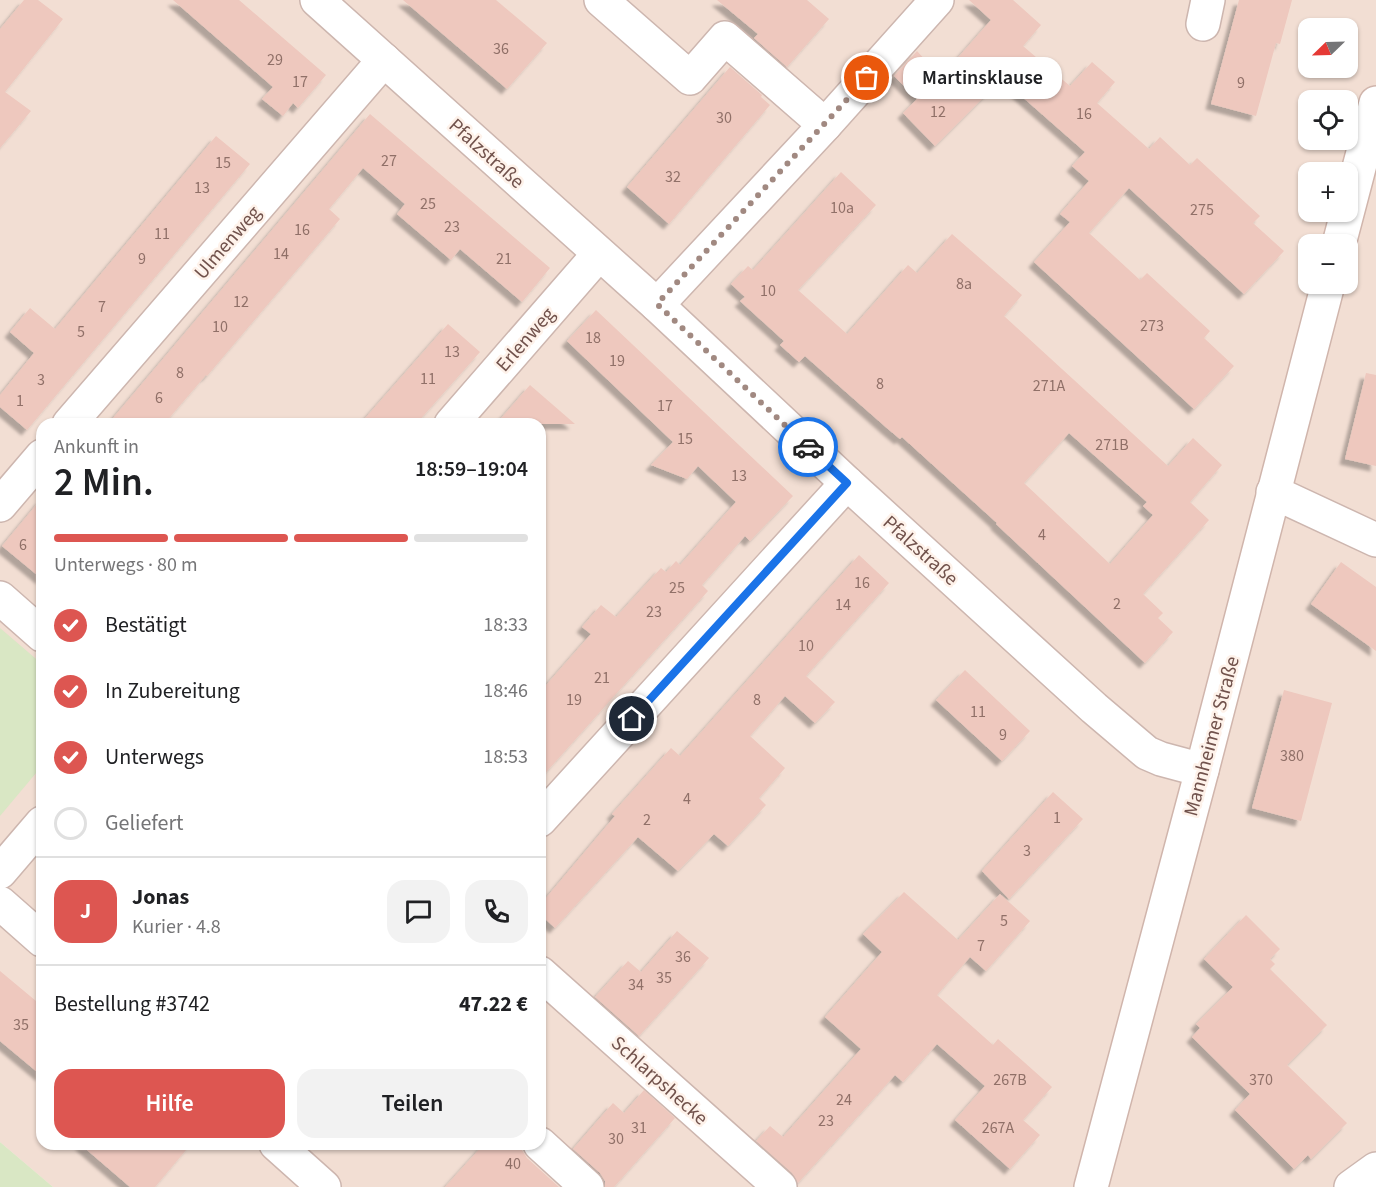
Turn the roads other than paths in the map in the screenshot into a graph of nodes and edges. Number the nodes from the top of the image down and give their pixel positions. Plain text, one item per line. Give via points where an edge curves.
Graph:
1 (317, 0) edge
2 (601, 0) edge
3 (937, 0) edge
4 (384, 60) junction
5 (1376, 103) edge
6 (825, 125) junction
7 (1342, 234) edge
8 (599, 254) junction
9 (1325, 294) edge
10 (657, 304) junction
11 (74, 418) edge
12 (456, 418) edge
13 (36, 463) edge
14 (847, 483) junction
15 (1273, 492) junction
16 (0, 505) edge
17 (1376, 540) edge
18 (0, 598) edge
19 (36, 630) edge
20 (1202, 770) junction
21 (546, 813) edge
22 (36, 830) edge
23 (0, 872) edge
24 (0, 903) edge
25 (36, 935) edge
26 (546, 978) edge
27 (546, 1149) edge
28 (283, 1150) edge
29 (1376, 1169) edge
30 (324, 1187) edge
31 (587, 1187) edge
32 (780, 1187) edge
33 (1090, 1187) edge
34 (1351, 1187) edge

1 - 4 street, Pfalzstraße
2 - 6 street via 690,78 724,38
3 - 6 street
4 - 8 street, Pfalzstraße
4 - 11 street, Ulmenweg
5 - 7 street
6 - 10 street
8 - 10 street, Pfalzstraße
8 - 12 street, Erlenweg
9 - 15 street, Mannheimer Straße
10 - 14 street, Pfalzstraße
13 - 16 street
14 - 20 street, Pfalzstraße via 1147,753
14 - 21 street
15 - 17 street
15 - 20 street, Mannheimer Straße
18 - 19 street
20 - 33 street, Mannheimer Straße
22 - 23 street
24 - 25 street
26 - 32 street, Schlarpshecke
27 - 31 street
28 - 30 street
29 - 34 street

